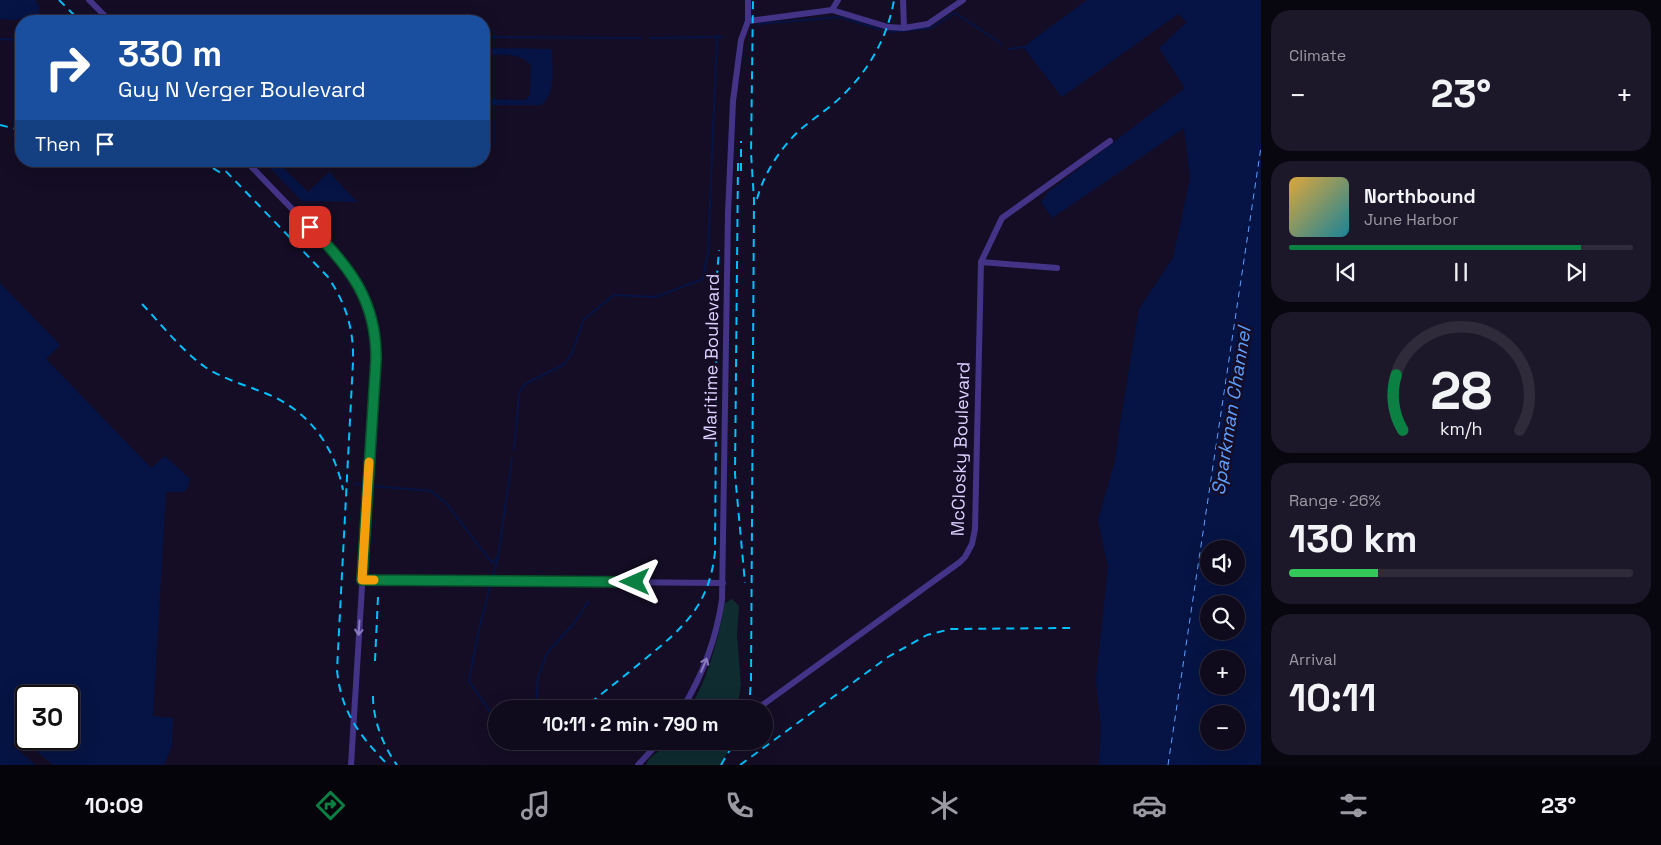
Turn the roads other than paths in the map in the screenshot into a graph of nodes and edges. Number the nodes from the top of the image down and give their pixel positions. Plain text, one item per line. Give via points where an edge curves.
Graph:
1 (89, 0) edge
2 (748, 0) edge
3 (838, 0) edge
4 (904, 0) edge
5 (963, 0) edge
6 (832, 10) junction
7 (104, 15) edge
8 (748, 21) junction
9 (904, 28) junction
10 (1110, 140) dead end
11 (252, 167) edge
12 (981, 262) junction
13 (1058, 268) dead end
14 (362, 580) junction
15 (723, 583) junction
16 (687, 700) edge
17 (769, 700) edge
18 (652, 750) edge
19 (351, 765) edge
20 (638, 765) edge

1 - 7 street
2 - 8 street, Maritime Boulevard
3 - 6 street
4 - 9 street
5 - 9 street via 928,24
6 - 8 street
6 - 9 street via 888,27
8 - 15 street, Maritime Boulevard via 741,40 733,101 728,213
10 - 12 street, McClosky Boulevard via 1002,218
11 - 14 street via 334,251 357,282 368,306 376,346
12 - 13 street
12 - 17 street, McClosky Boulevard via 975,528 969,551 960,562
14 - 15 street
14 -> 19 street
16 -> 15 street, Maritime Boulevard via 713,641
18 - 20 street

